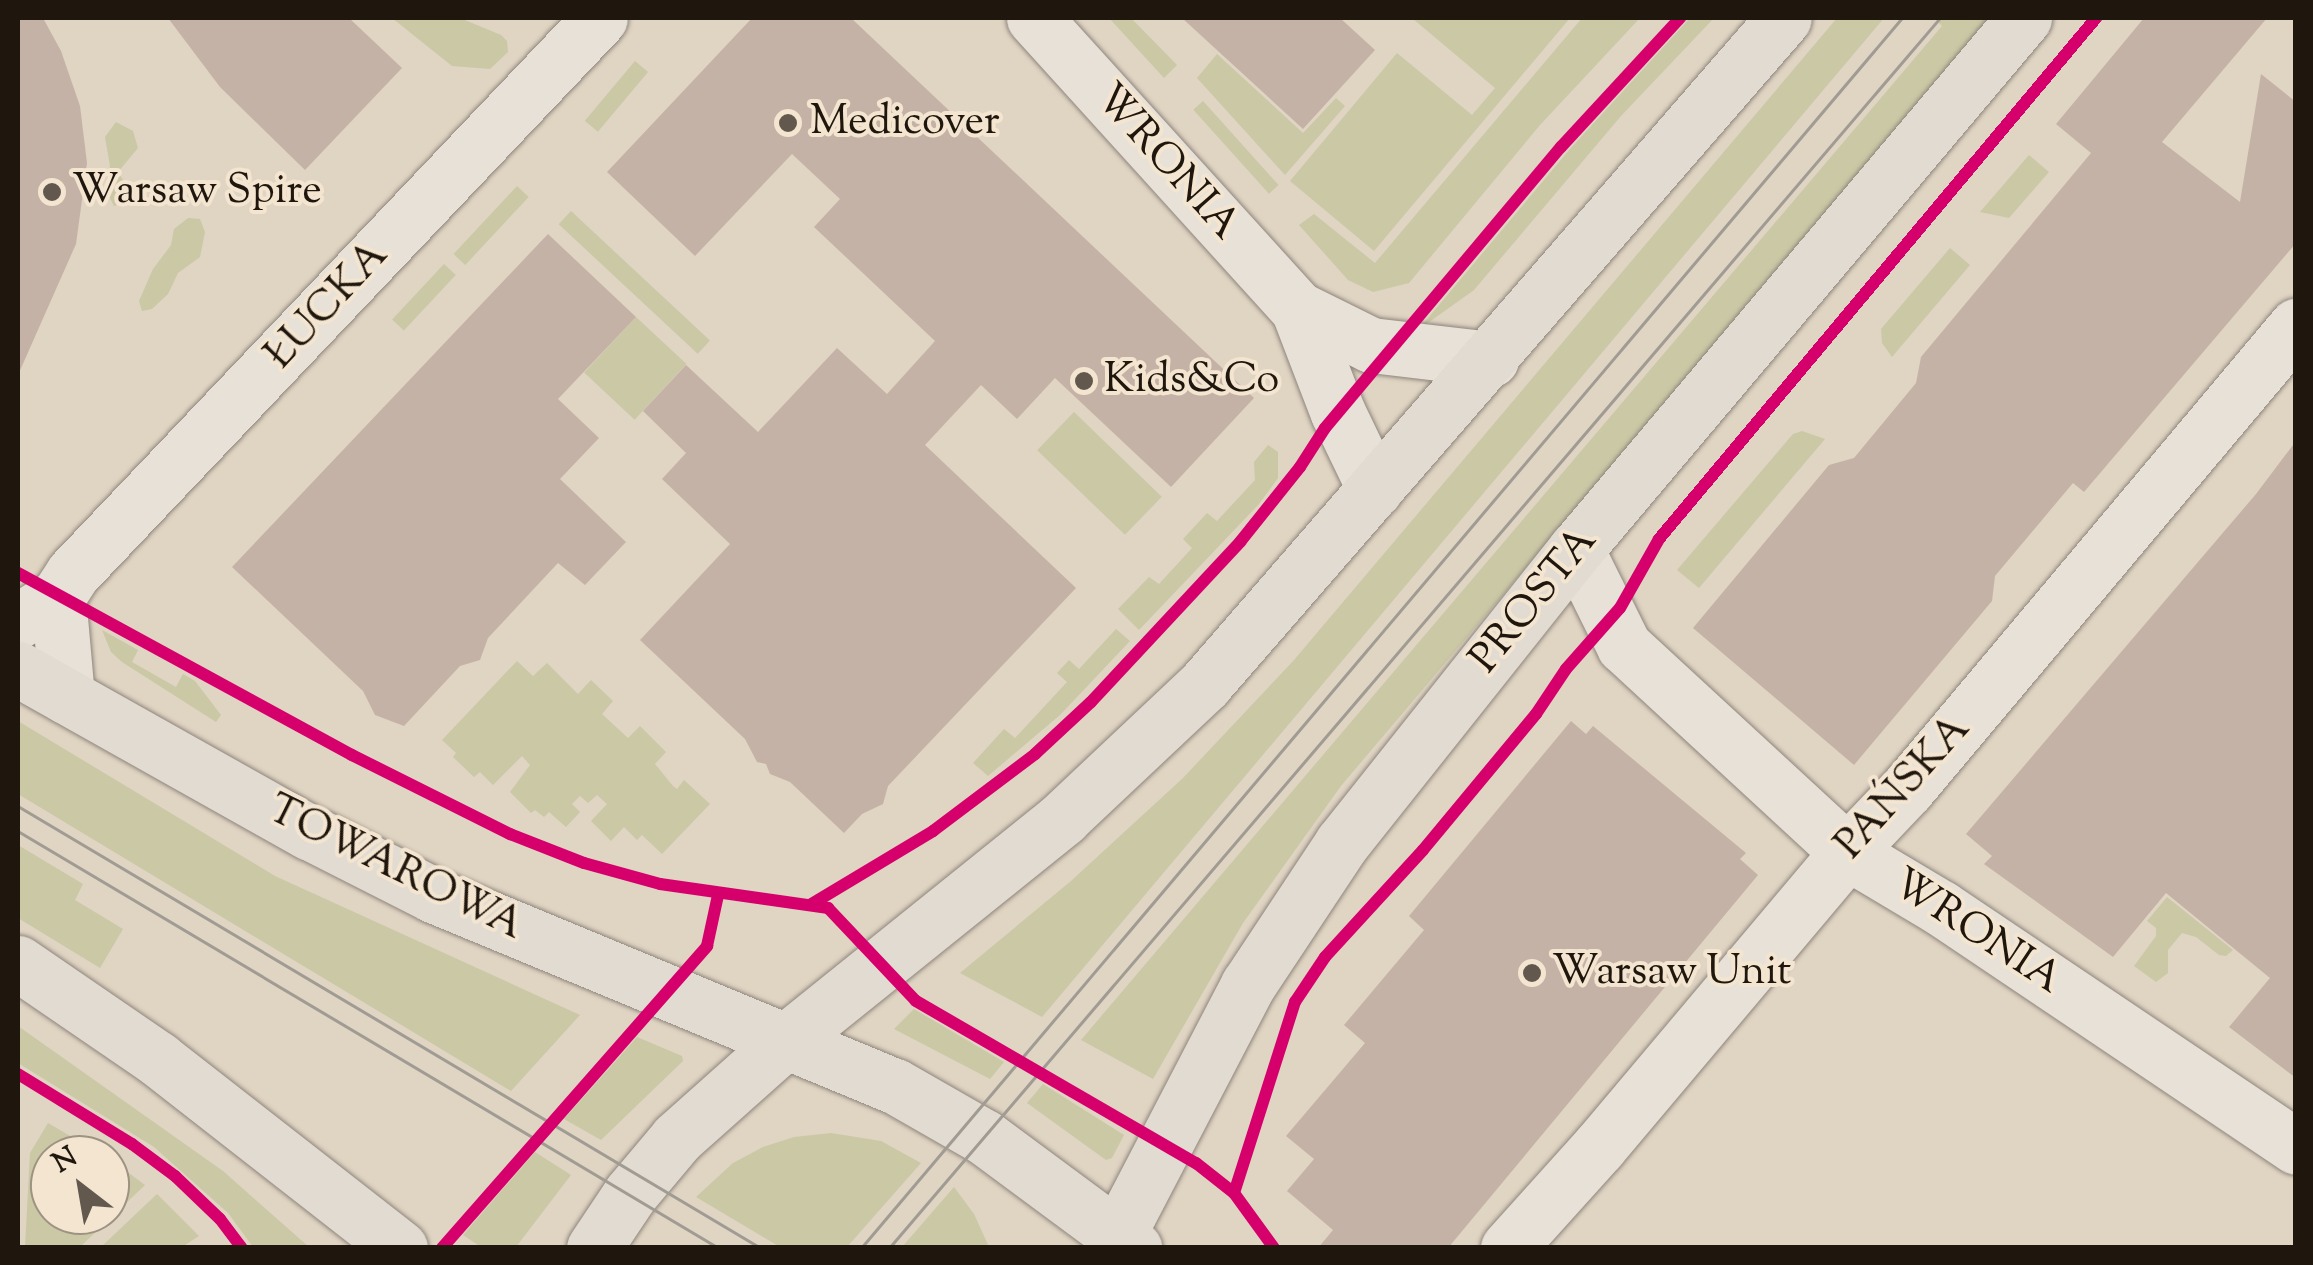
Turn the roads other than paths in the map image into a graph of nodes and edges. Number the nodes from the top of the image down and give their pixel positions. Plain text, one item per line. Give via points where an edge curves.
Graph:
1 (600, 18) edge
2 (1034, 18) edge
3 (1784, 18) edge
4 (2024, 18) edge
5 (1298, 309) junction
6 (2296, 326) edge
7 (1491, 358) junction
8 (1375, 490) junction
9 (1576, 548) junction
10 (38, 608) edge
11 (18, 669) edge
12 (68, 697) junction
13 (1846, 852) junction
14 (18, 963) edge
15 (786, 1041) junction
16 (2296, 1147) edge
17 (1121, 1243) edge
18 (400, 1248) edge
19 (594, 1248) edge
20 (1508, 1248) edge

1 - 10 street, ŁUCKA
2 - 5 street, WRONIA
3 - 7 main road
4 - 9 main road, PROSTA
5 - 7 street, WRONIA via 1371,344
5 - 8 street, WRONIA
6 - 13 street, PAŃSKA via 1907,789
7 - 8 main road
8 - 15 main road via 1170,720 959,906
9 - 13 street, WRONIA via 1624,646
9 - 17 main road, PROSTA via 1302,899 1248,985
10 - 12 street, ŁUCKA
11 - 12 main road, TOWAROWA
12 - 15 main road, TOWAROWA via 433,896
13 - 16 street, WRONIA via 1941,908
13 - 20 street, PAŃSKA
14 - 18 main road via 158,1059
15 - 17 main road, TOWAROWA via 895,1086 966,1126
15 - 19 main road via 677,1138

